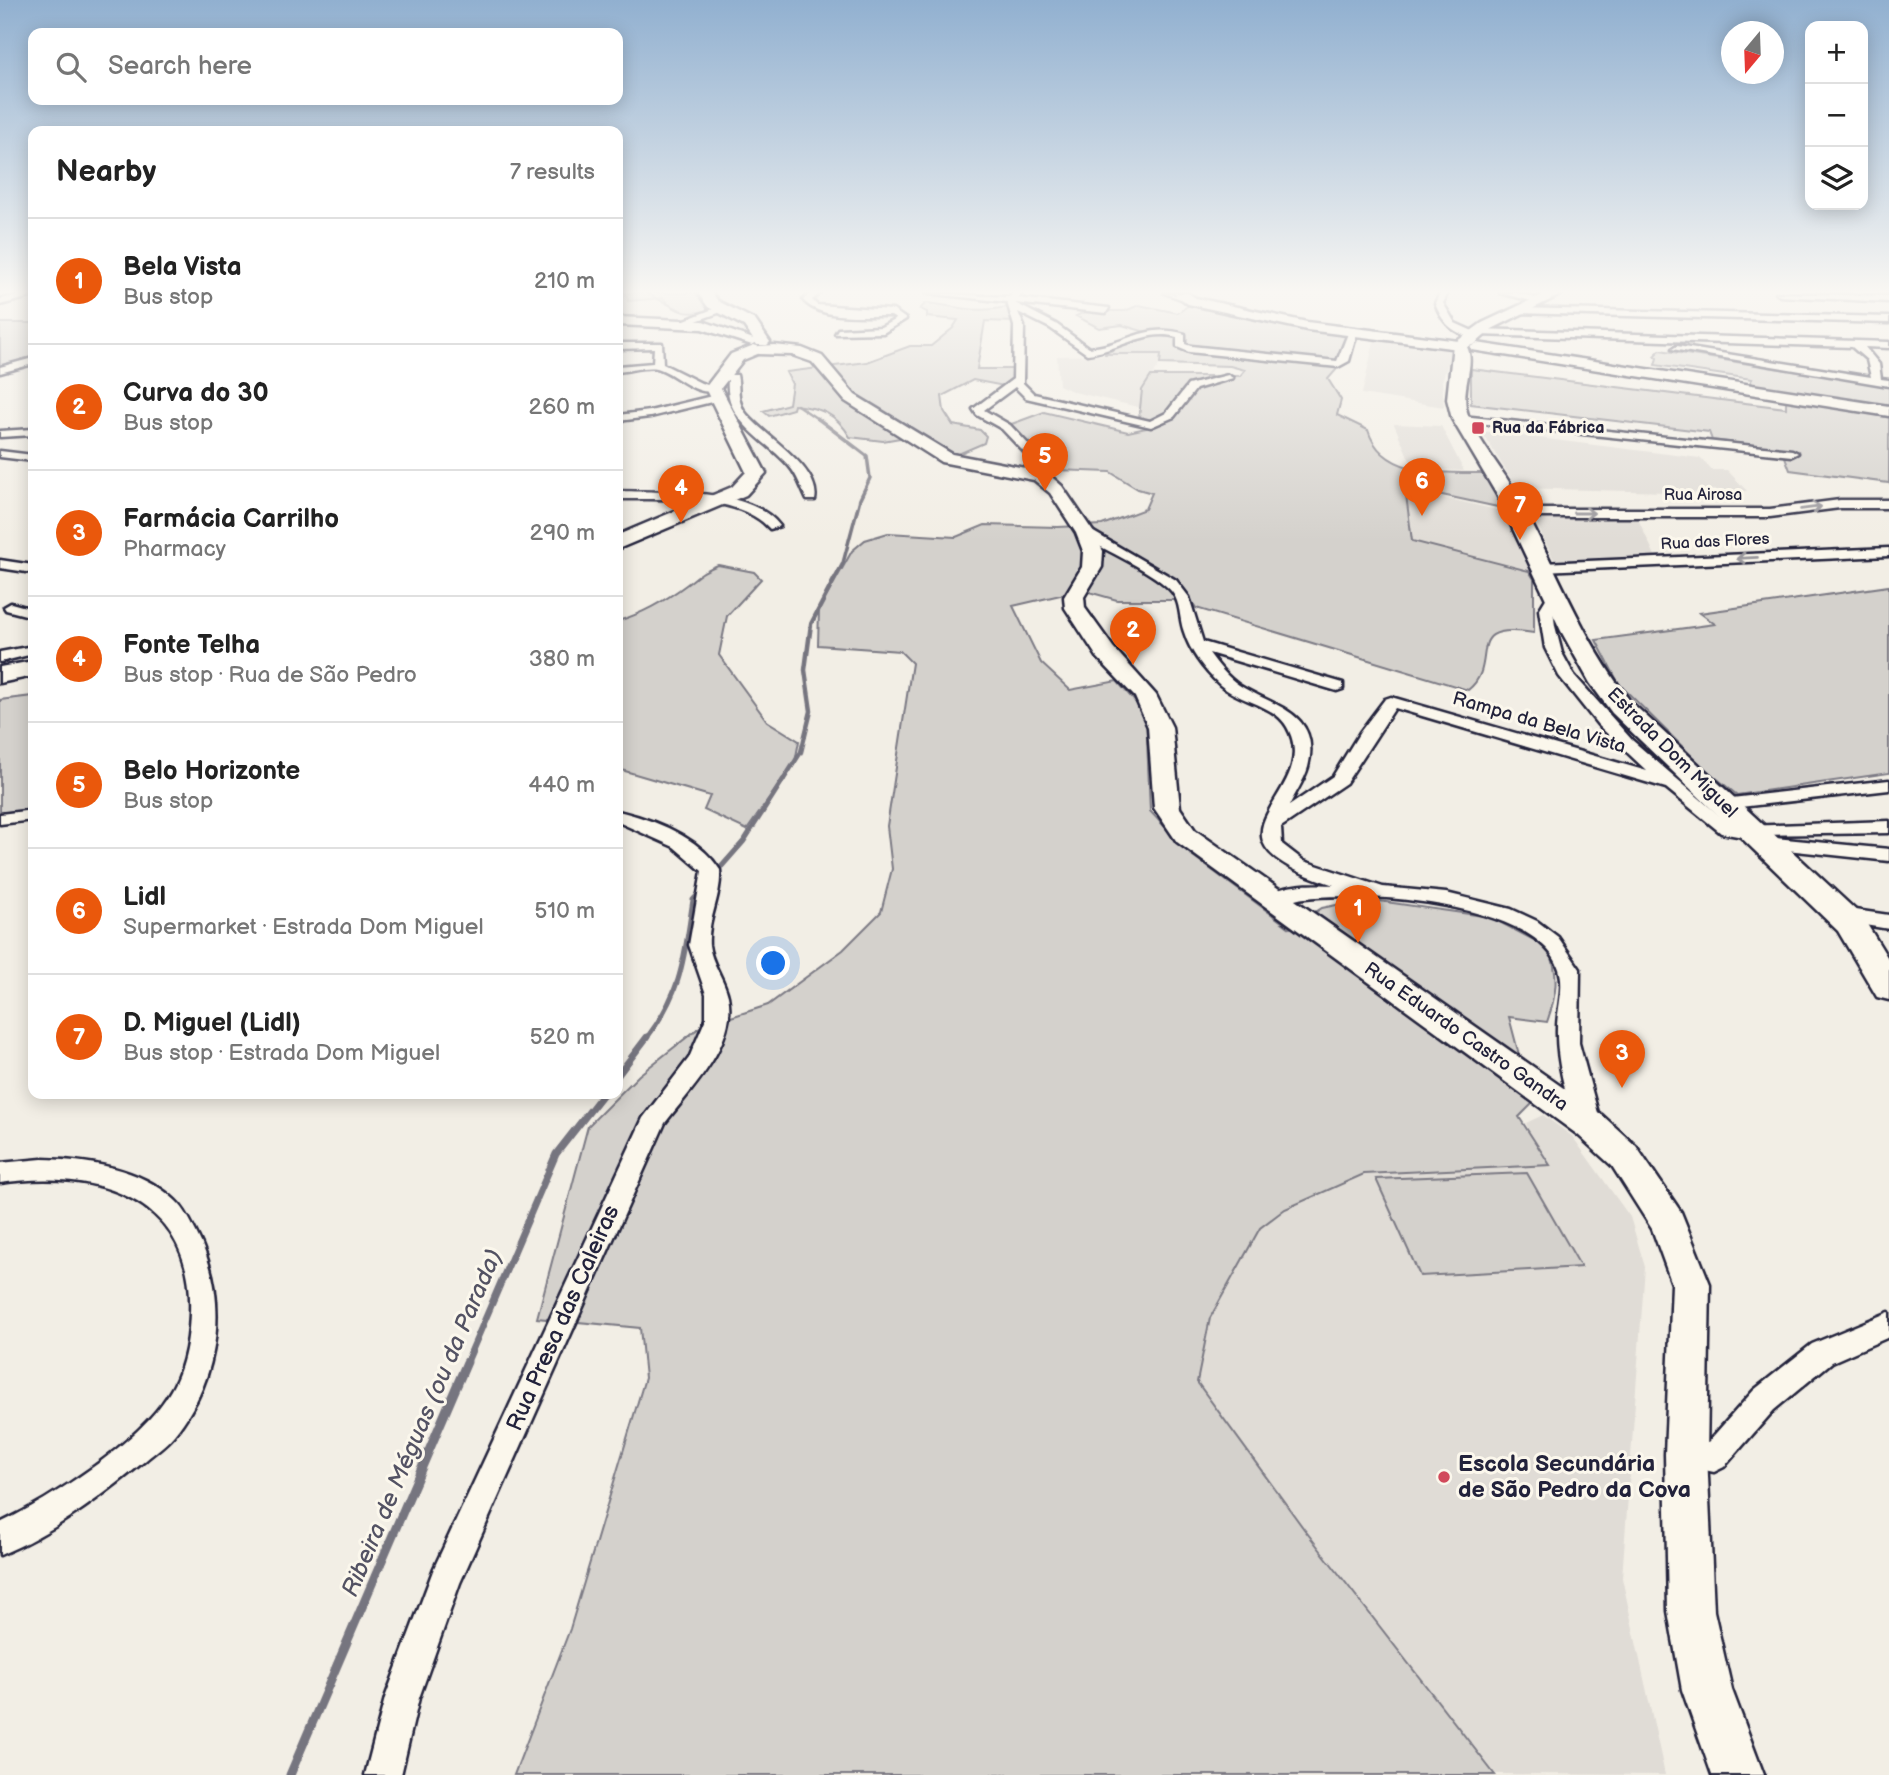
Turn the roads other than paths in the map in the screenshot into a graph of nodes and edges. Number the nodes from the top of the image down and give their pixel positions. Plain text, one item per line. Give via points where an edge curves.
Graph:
1 (679, 376) edge
2 (712, 376) edge
3 (714, 376) edge
4 (734, 376) edge
5 (746, 376) edge
6 (832, 376) edge
7 (1018, 376) edge
8 (1459, 376) edge
9 (1654, 376) edge
10 (1845, 376) edge
11 (1878, 376) edge
12 (1227, 378) dead end
13 (1018, 380) junction
14 (1877, 381) junction
15 (1889, 383) edge
16 (999, 393) junction
17 (1030, 396) junction
18 (1889, 411) edge
19 (623, 417) edge
20 (1462, 419) junction
21 (28, 432) edge
22 (0, 434) edge
23 (1792, 453) dead end
24 (0, 454) edge
25 (28, 457) edge
26 (1040, 476) junction
27 (623, 495) edge
28 (811, 497) dead end
29 (716, 501) junction
30 (1889, 504) edge
31 (1516, 513) junction
32 (774, 526) dead end
33 (623, 541) edge
34 (1089, 542) junction
35 (1889, 552) edge
36 (1129, 558) junction
37 (0, 564) edge
38 (1542, 567) junction
39 (28, 568) edge
40 (1555, 595) junction
41 (11, 607) dead end
42 (28, 612) edge
43 (1197, 645) junction
44 (28, 651) edge
45 (0, 656) edge
46 (28, 670) edge
47 (0, 676) edge
48 (1337, 686) dead end
49 (1675, 785) junction
50 (1889, 785) edge
51 (1723, 804) junction
52 (28, 816) edge
53 (623, 818) edge
54 (0, 819) edge
55 (1272, 825) junction
56 (1889, 827) edge
57 (1757, 835) junction
58 (1889, 855) edge
59 (1378, 892) junction
60 (1274, 900) junction
61 (1842, 915) junction
62 (1889, 922) edge
63 (1889, 988) edge
64 (1590, 1125) junction
65 (0, 1173) edge
66 (1889, 1324) edge
67 (1686, 1454) junction
68 (0, 1539) edge
69 (383, 1775) edge
70 (1738, 1775) edge

1 - 3 street via 698,386
2 - 19 street via 650,414
4 - 28 street via 729,389 733,404 752,427 791,458 806,477
5 - 29 main road via 756,473 739,491
6 - 26 street via 850,398 947,458
7 - 13 street
8 - 20 main road, Estrada Dom Miguel via 1455,388
9 - 18 street
10 - 14 street
11 - 14 street
12 - 17 street via 1192,387 1170,415 1151,424
13 - 16 street
13 - 17 street
14 - 15 street
16 - 17 street
16 - 26 street via 978,409 1006,427 1046,469
20 - 23 street
20 - 31 main road, Estrada Dom Miguel
21 - 22 street
24 - 25 street
26 - 34 street via 1056,490
27 - 29 street
29 - 32 street via 754,509
29 - 33 main road
31 -> 30 street, Rua Airosa via 1770,513 1840,504
31 - 38 main road, Estrada Dom Miguel
34 - 36 street
34 - 36 street
34 - 60 street, Rua Eduardo Castro Gandra via 1092,567 1074,597 1075,608 1105,652 1145,695 1160,727 1167,808 1186,836
35 -> 38 street, Rua das Flores
36 - 43 street via 1182,594
37 - 39 street
38 - 40 main road, Estrada Dom Miguel
40 - 49 street, Estrada Dom Miguel via 1546,610 1554,652 1578,691 1615,732
40 - 51 main road, Estrada Dom Miguel via 1605,688
41 - 42 street
43 - 48 street
43 - 55 street via 1230,685 1296,726 1302,748 1299,770
44 - 45 street
46 - 47 main road
49 - 55 street, Rampa da Bela Vista via 1391,702 1340,779
49 - 57 street, Estrada Dom Miguel via 1727,829
50 - 51 street
51 - 57 main road, Estrada Dom Miguel
52 - 54 street
53 - 69 street, Rua Presa das Caleiras via 681,843 711,870 699,947 719,1000 716,1031 655,1118 445,1579 402,1698
55 - 59 street via 1271,841 1279,854
56 - 57 street
57 - 58 street
57 - 61 main road, Estrada Dom Miguel
59 - 60 street, Rua Eduardo Castro Gandra via 1298,892
59 - 64 street, Rua Eduardo Castro Gandra via 1461,900 1535,929 1554,946 1568,965 1572,992 1568,1042
60 - 64 street, Rua Eduardo Castro Gandra
61 - 62 street
61 - 63 main road, Estrada Dom Miguel via 1867,947
64 - 67 street, Rua Eduardo Castro Gandra via 1624,1156 1668,1223 1691,1284
65 - 68 street via 50,1168 89,1174 130,1185 168,1209 195,1251 206,1313 197,1367 165,1424 104,1477
66 - 67 street via 1822,1353 1765,1400 1714,1458
67 - 70 street, Rua Eduardo Castro Gandra via 1691,1611 1707,1690

